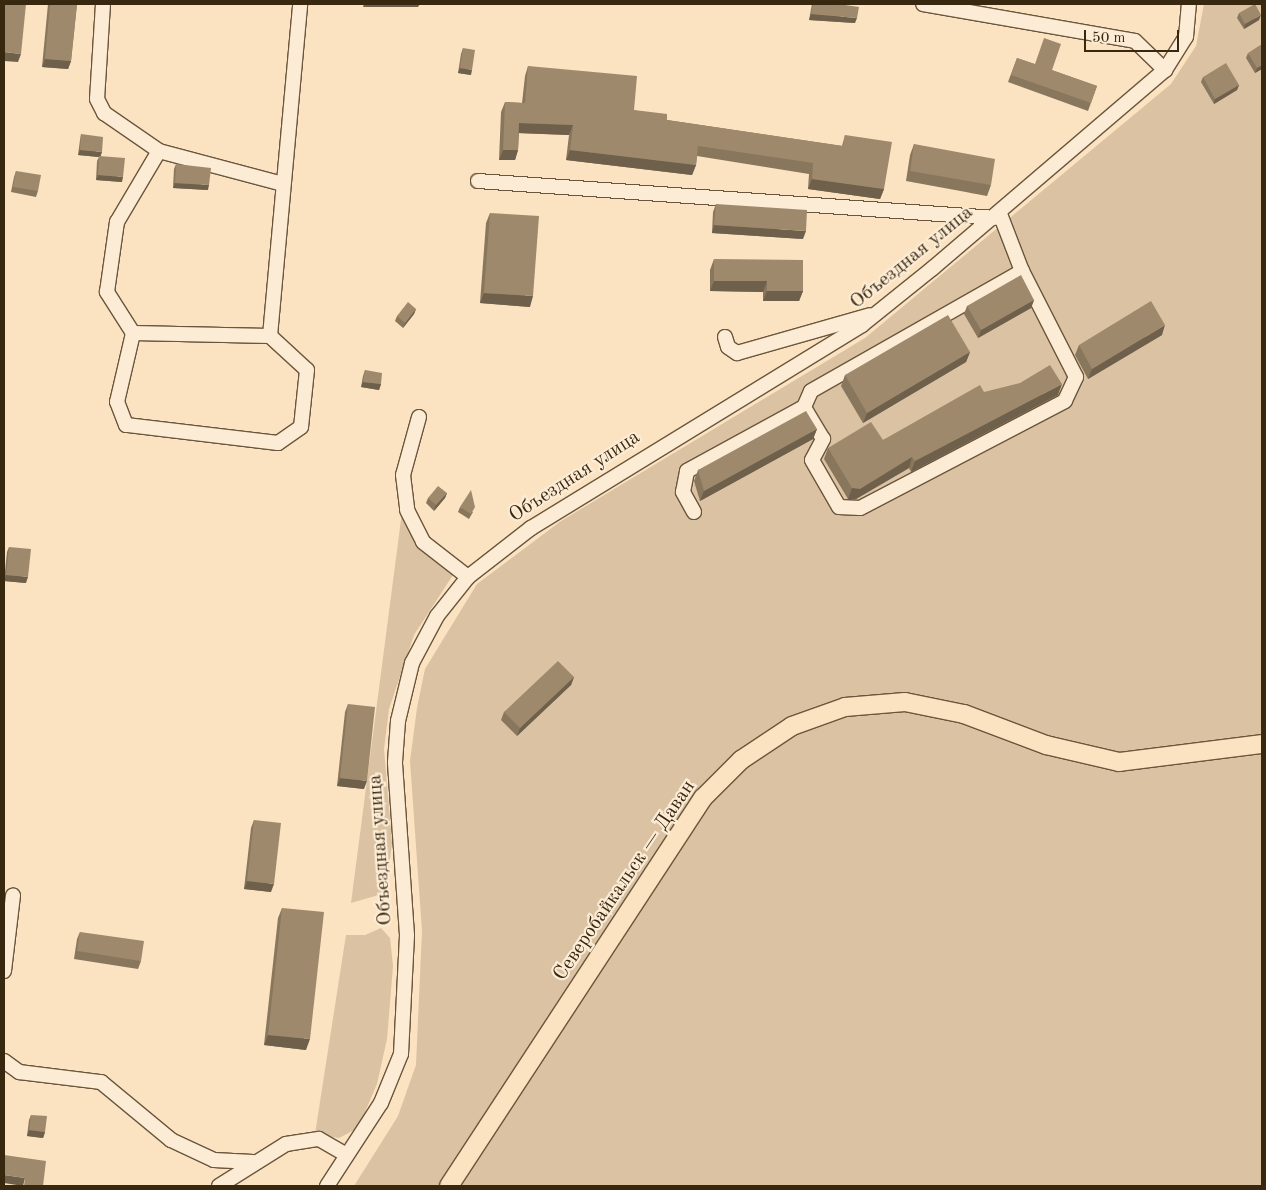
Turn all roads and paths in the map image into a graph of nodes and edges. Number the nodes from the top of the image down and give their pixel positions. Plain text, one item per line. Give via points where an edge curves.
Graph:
1 (103, 4) edge
2 (300, 4) edge
3 (923, 4) edge
4 (1189, 4) edge
5 (1165, 70) junction
6 (159, 151) junction
7 (478, 181) dead end
8 (283, 184) junction
9 (998, 216) junction
10 (1022, 271) junction
11 (878, 312) junction
12 (133, 333) junction
13 (270, 336) junction
14 (725, 337) dead end
15 (804, 407) junction
16 (419, 417) dead end
17 (694, 512) dead end
18 (468, 577) junction
19 (1262, 744) edge
20 (13, 896) dead end
21 (4, 971) edge
22 (4, 1061) edge
23 (347, 1155) junction
24 (253, 1162) junction
25 (220, 1186) edge
26 (327, 1186) edge
27 (449, 1186) edge

1 - 6 street via 97,98 104,113
2 - 8 street
3 - 5 street via 1135,41
4 - 5 street, Объездная улица via 1186,38
5 - 9 street, Объездная улица
6 - 8 street
6 - 12 street via 117,222 107,292
7 - 9 street
8 - 13 street
9 - 10 street
9 - 11 street, Объездная улица
10 - 15 street via 811,391
10 - 15 street via 1076,377 1065,401 860,508 839,507 812,460 823,439
11 - 14 street via 737,352 728,347
11 - 18 street, Объездная улица via 587,491
12 - 13 street
12 - 13 street via 117,402 126,425 278,443 302,427 307,370
15 - 17 street via 687,471 682,492
16 - 18 street via 403,475 407,510 423,542
18 - 23 street, Объездная улица via 437,616 412,663 398,721 394,762 407,935 400,1054 381,1103
19 - 27 main road, Северобайкальск — Даван via 1119,762 1046,745 964,714 905,702 845,706 792,726 741,760 703,798
20 - 21 street
22 - 24 street via 19,1072 101,1082 171,1140 214,1160
23 - 24 street via 319,1139 286,1144
23 - 26 street, Объездная улица
24 - 25 street

